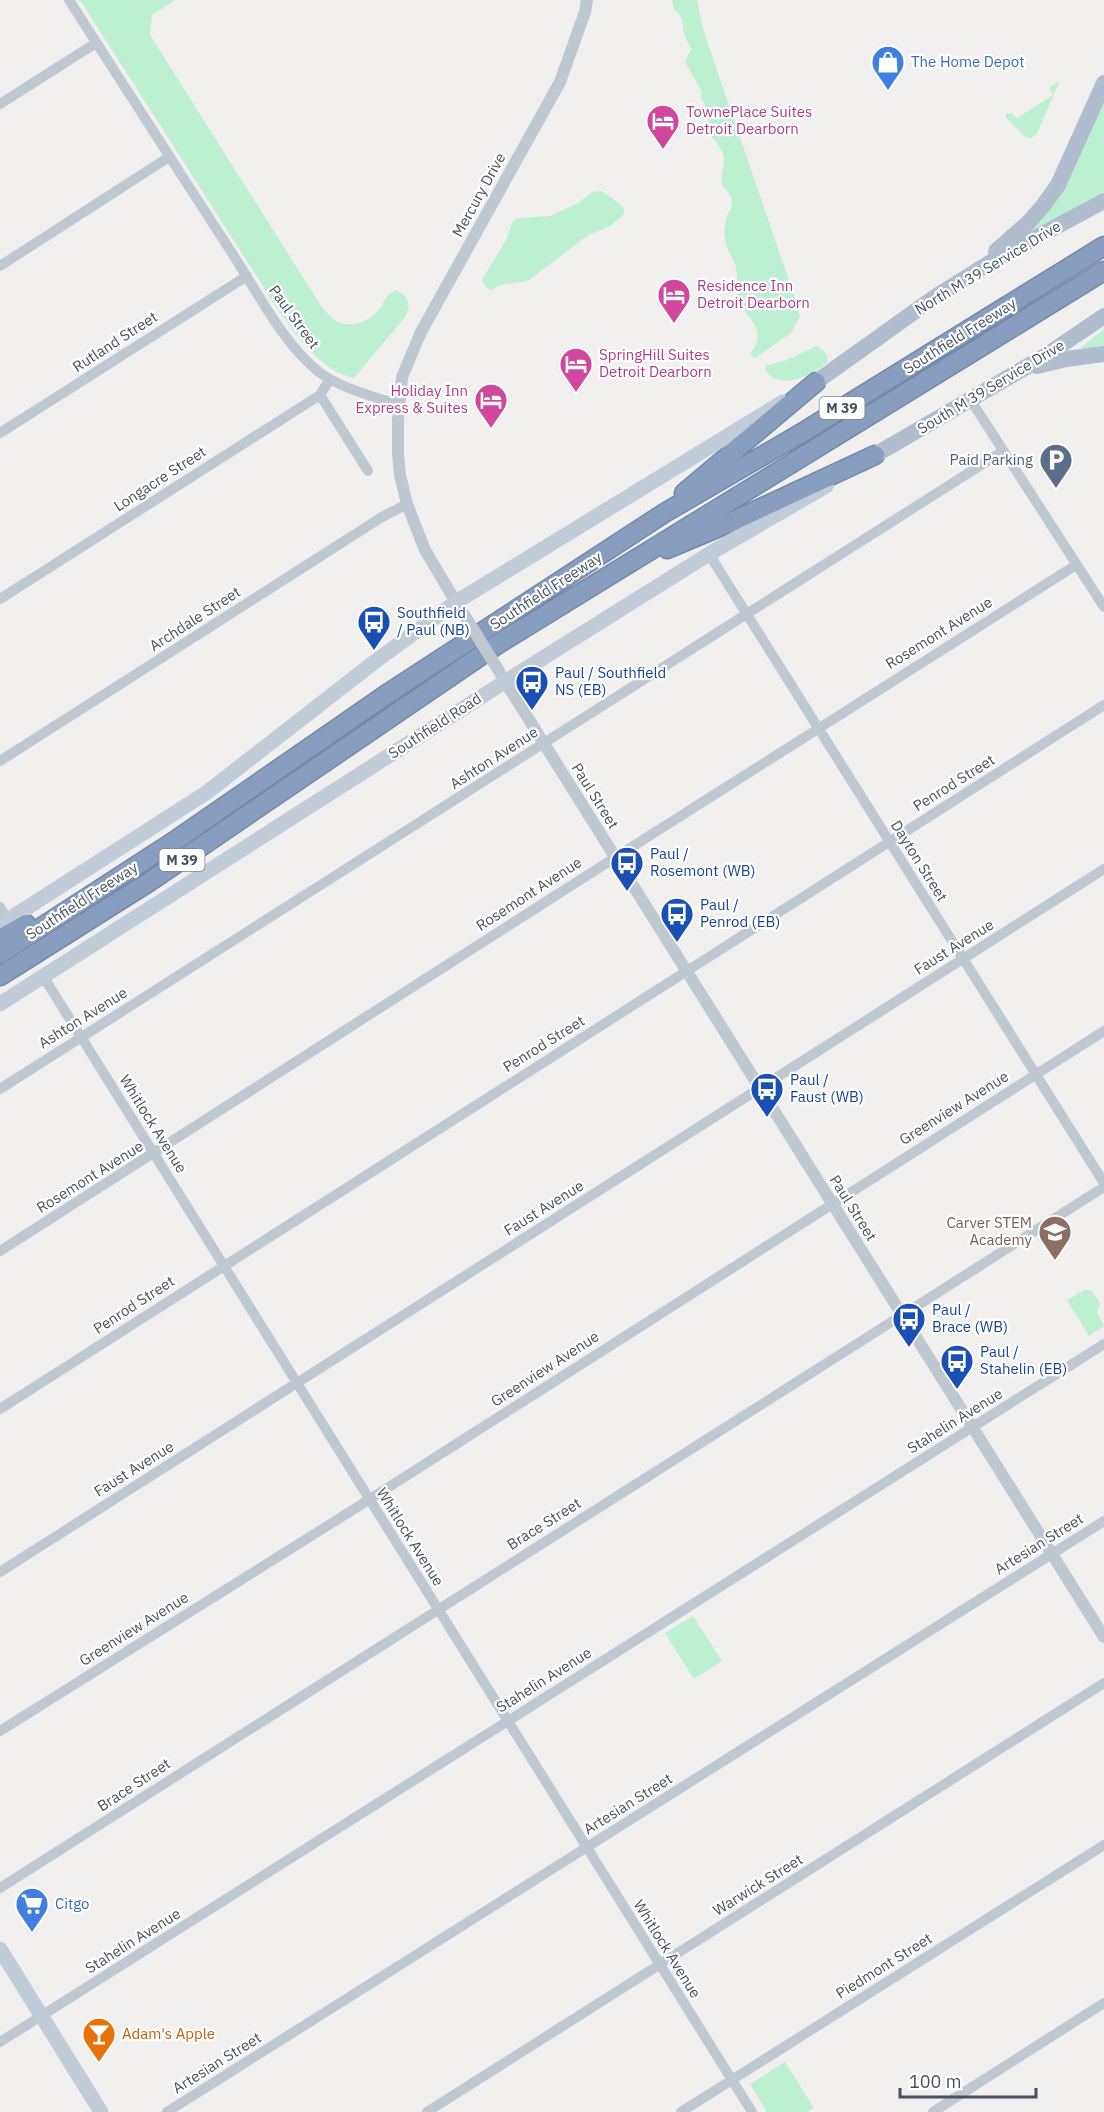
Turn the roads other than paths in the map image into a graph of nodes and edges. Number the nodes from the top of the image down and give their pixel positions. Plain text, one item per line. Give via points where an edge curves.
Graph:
1 (69, 0) edge
2 (587, 0) edge
3 (96, 43) junction
4 (1104, 83) edge
5 (0, 104) edge
6 (169, 157) junction
7 (1104, 201) edge
8 (1104, 246) edge
9 (0, 266) edge
10 (1104, 271) edge
11 (247, 276) junction
12 (935, 297) junction
13 (1104, 316) edge
14 (1104, 354) edge
15 (1011, 376) junction
16 (330, 379) junction
17 (816, 382) junction
18 (320, 395) junction
19 (970, 399) junction
20 (399, 405) junction
21 (0, 433) edge
22 (1003, 451) junction
23 (875, 455) junction
24 (368, 471) dead end
25 (407, 504) junction
26 (666, 512) junction
27 (709, 554) junction
28 (637, 558) junction
29 (1076, 565) junction
30 (0, 599) edge
31 (1104, 607) edge
32 (459, 608) junction
33 (747, 613) junction
34 (502, 676) junction
35 (1104, 705) edge
36 (818, 728) junction
37 (544, 744) junction
38 (0, 761) edge
39 (889, 841) junction
40 (615, 857) junction
41 (1104, 870) edge
42 (120, 875) junction
43 (96, 915) junction
44 (3, 917) edge
45 (0, 939) edge
46 (0, 954) edge
47 (963, 959) junction
48 (687, 971) junction
49 (0, 976) edge
50 (43, 976) junction
51 (0, 985) edge
52 (0, 1004) edge
53 (1104, 1031) edge
54 (81, 1037) junction
55 (1036, 1075) junction
56 (0, 1089) edge
57 (760, 1089) junction
58 (154, 1154) junction
59 (1104, 1185) edge
60 (832, 1204) junction
61 (0, 1251) edge
62 (223, 1266) junction
63 (902, 1314) junction
64 (1104, 1344) edge
65 (296, 1384) junction
66 (0, 1409) edge
67 (972, 1428) junction
68 (369, 1500) junction
69 (1104, 1521) edge
70 (1051, 1554) junction
71 (0, 1572) edge
72 (437, 1609) junction
73 (1104, 1637) edge
74 (1104, 1683) edge
75 (506, 1721) junction
76 (0, 1731) edge
77 (1104, 1845) edge
78 (586, 1848) junction
79 (0, 1888) edge
80 (0, 1949) edge
81 (659, 1965) junction
82 (1104, 2003) edge
83 (42, 2016) junction
84 (0, 2042) edge
85 (732, 2080) junction
86 (101, 2112) edge
87 (167, 2112) edge
88 (427, 2112) edge
89 (681, 2112) edge
90 (752, 2112) edge
91 (933, 2112) edge

1 - 3 street, Paul Street
2 - 20 street, Mercury Drive via 560,82 421,332 402,377
3 - 5 street
3 - 6 street, Paul Street
4 - 12 main road via 1049,199 991,256
6 - 9 street
6 - 11 street, Paul Street
7 - 12 main road, North M 39 Service Drive
8 - 26 highway, Southfield Freeway / M 39
10 - 28 highway, Southfield Freeway / M 39
11 - 16 street, Paul Street via 300,354
11 - 21 street, Rutland Street
12 - 17 main road, North M 39 Service Drive
13 - 15 main road, South M 39 Service Drive
14 - 15 main road via 1066,358
15 - 19 main road, South M 39 Service Drive
16 - 18 street, Longacre Street
16 - 20 street, Paul Street
17 - 26 highway via 692,484
17 - 32 main road
18 - 24 street
18 - 30 street, Longacre Street
19 - 22 street
19 - 23 main road, South M 39 Service Drive
20 - 25 street, Paul Street via 398,454
22 - 29 street
22 - 33 street, Ashton Avenue
23 - 27 main road, Southfield Road
23 - 28 highway via 682,544
25 - 32 street, Paul Street via 425,550
25 - 38 street, Archdale Street
26 - 42 highway, Southfield Freeway / M 39
27 - 33 street, Dayton Street
27 - 34 main road, Southfield Road
28 - 43 highway, Southfield Freeway / M 39 via 498,644
29 - 31 street
29 - 36 street, Rosemont Avenue
32 - 34 street, Paul Street, bridge
32 - 44 main road via 373,663 206,793
33 - 36 street, Dayton Street
33 - 37 street, Ashton Avenue
34 - 37 street, Paul Street
34 - 50 main road, Southfield Road
35 - 39 street, Penrod Street
36 - 39 street, Dayton Street
36 - 40 street, Rosemont Avenue
37 - 40 street, Paul Street
37 - 54 street, Ashton Avenue
39 - 47 street, Dayton Street
39 - 48 street, Penrod Street
40 - 48 street, Paul Street
40 - 58 street, Rosemont Avenue
41 - 47 street, Faust Avenue
42 - 45 highway via 85,890
42 - 46 highway, Southfield Freeway / M 39
43 - 49 highway, Southfield Freeway / M 39
43 - 51 highway
47 - 55 street, Dayton Street
47 - 57 street, Faust Avenue
48 - 57 street, Paul Street
48 - 62 street, Penrod Street
50 - 52 main road, Southfield Road
50 - 54 street, Whitlock Avenue
53 - 55 street, Greenview Avenue
54 - 56 street, Ashton Avenue
54 - 58 street, Whitlock Avenue
55 - 59 street, Dayton Street
55 - 60 street, Greenview Avenue
57 - 60 street, Paul Street
57 - 65 street, Faust Avenue
58 - 61 street, Rosemont Avenue
58 - 62 street, Whitlock Avenue
59 - 63 street, Brace Street
60 - 63 street, Paul Street
60 - 68 street, Greenview Avenue
62 - 65 street, Whitlock Avenue
62 - 66 street, Penrod Street
63 - 67 street, Paul Street
63 - 72 street, Brace Street
64 - 67 street, Stahelin Avenue
65 - 68 street, Whitlock Avenue
65 - 71 street, Faust Avenue
67 - 70 street, Paul Street
67 - 75 street, Stahelin Avenue
68 - 72 street, Whitlock Avenue
68 - 76 street, Greenview Avenue
69 - 70 street, Artesian Street
70 - 73 street, Paul Street
70 - 78 street, Artesian Street
72 - 75 street, Whitlock Avenue
72 - 79 street, Brace Street
74 - 81 street, Warwick Street
75 - 78 street, Whitlock Avenue
75 - 83 street, Stahelin Avenue
77 - 85 street, Piedmont Street
78 - 81 street, Whitlock Avenue
78 - 87 street, Artesian Street
80 - 83 main road
81 - 85 street, Whitlock Avenue
81 - 88 street, Warwick Street
82 - 91 street
83 - 84 street, Stahelin Avenue
83 - 86 main road
85 - 89 street, Piedmont Street
85 - 90 street, Whitlock Avenue

